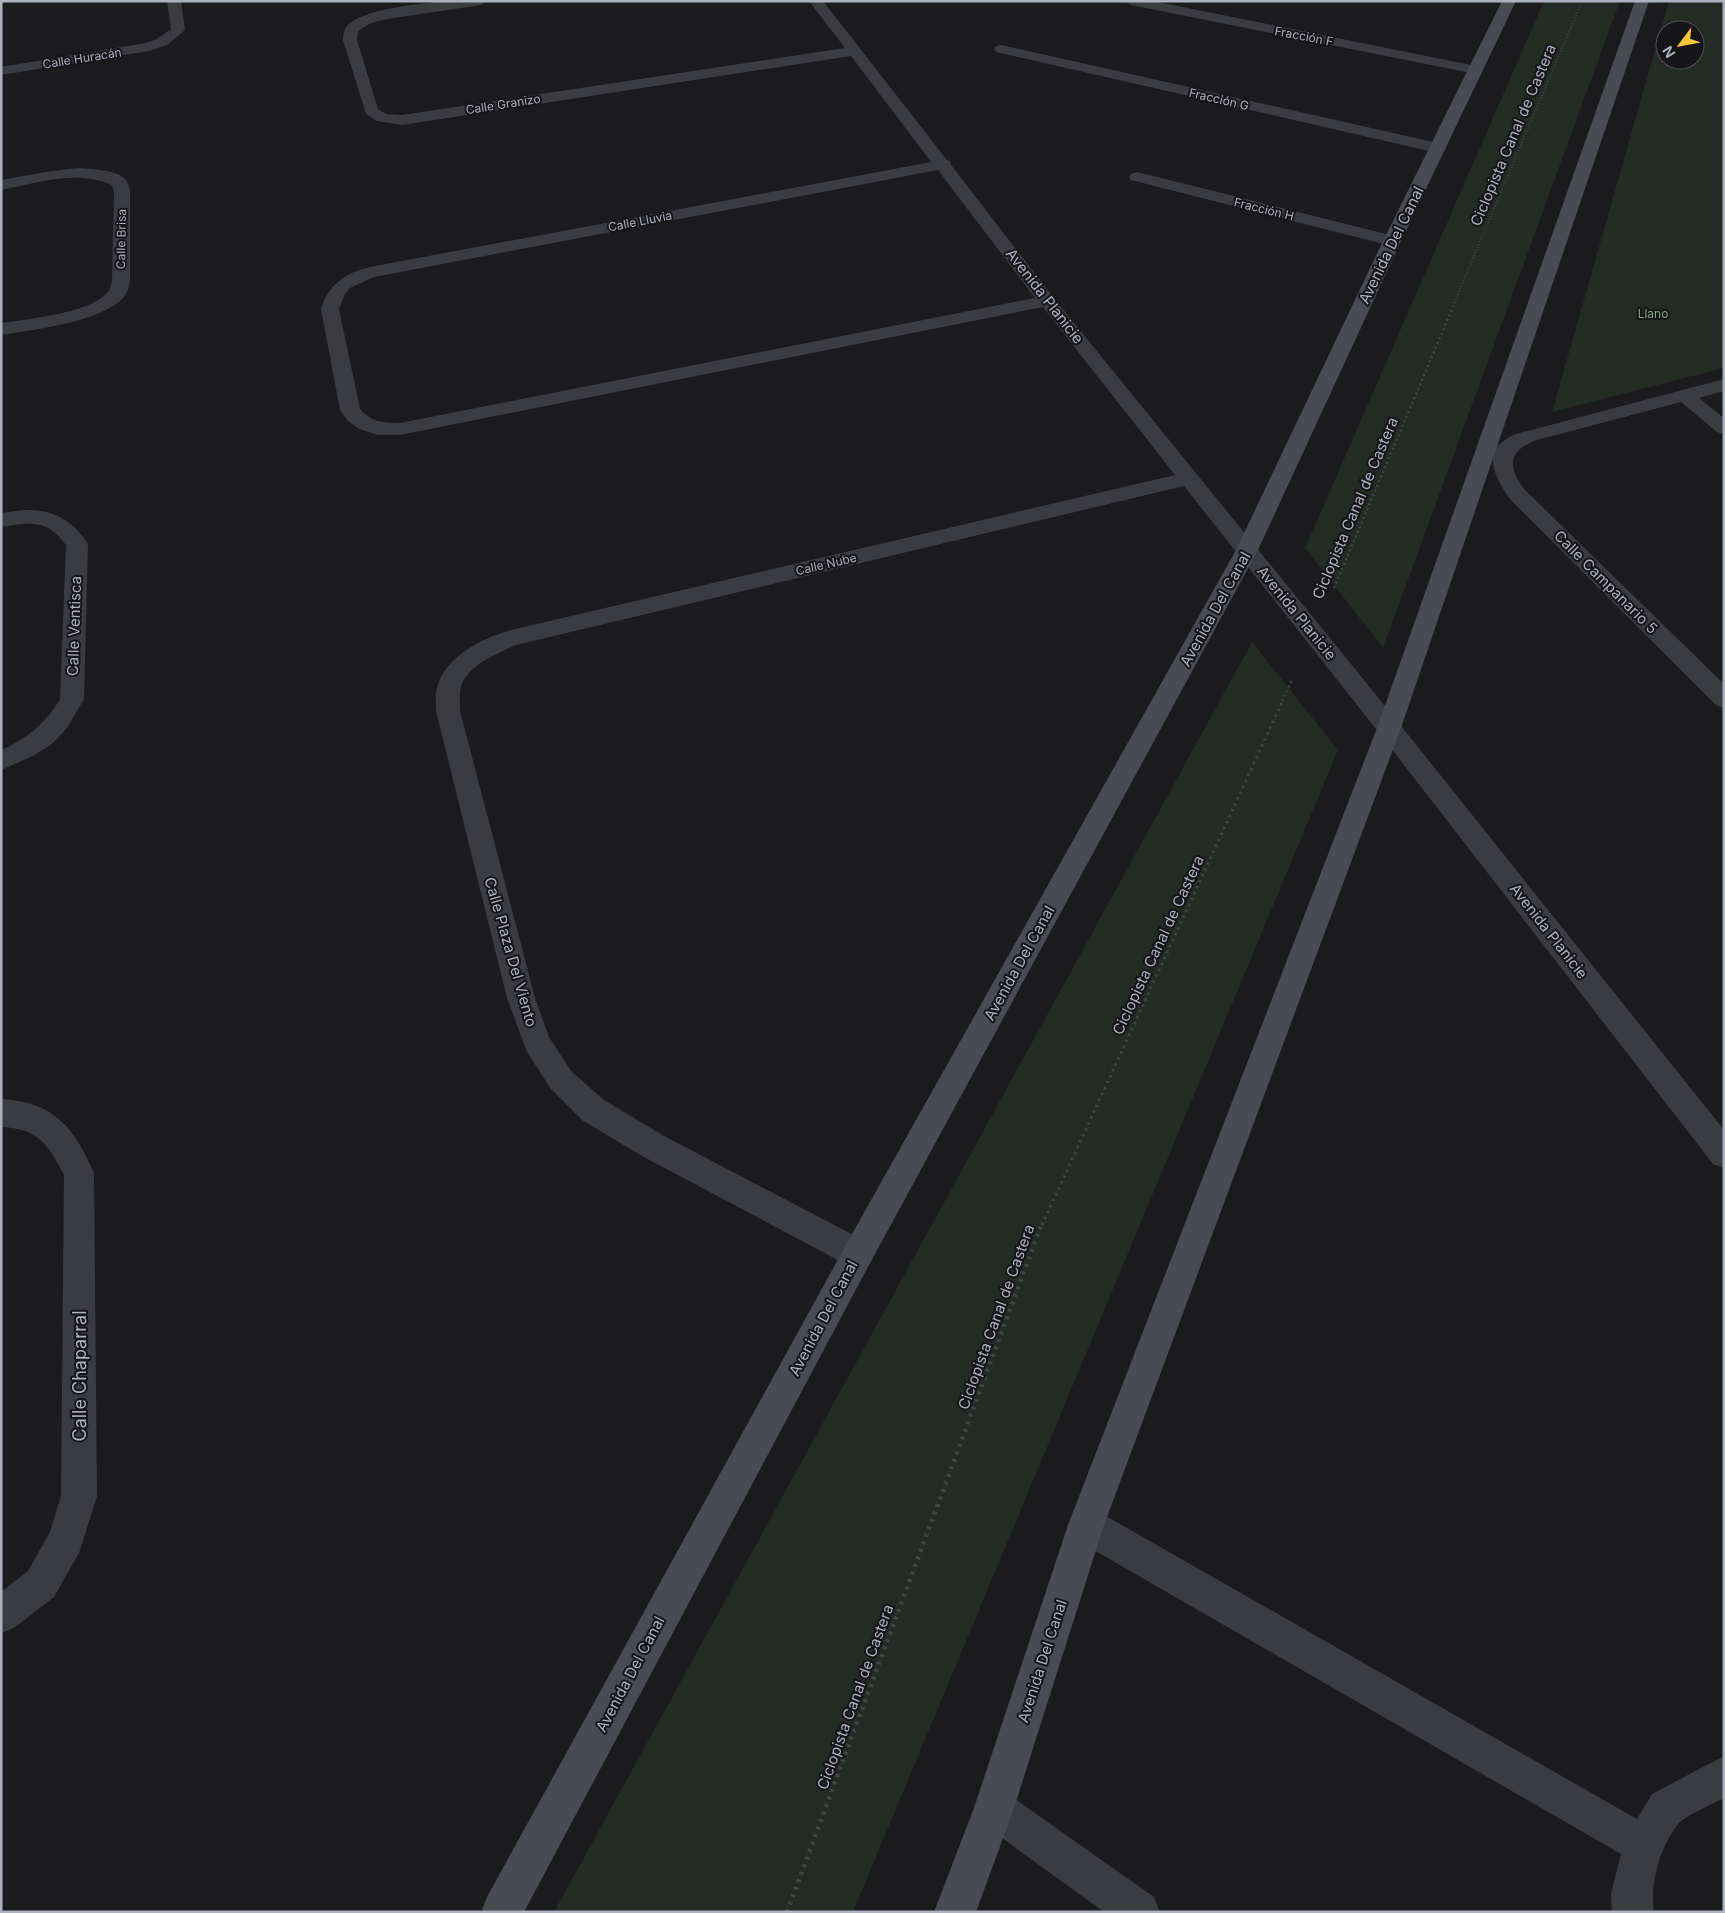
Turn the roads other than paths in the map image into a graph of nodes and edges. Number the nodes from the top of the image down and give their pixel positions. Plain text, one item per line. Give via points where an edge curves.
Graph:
1 (174, 1) edge
2 (481, 1) edge
3 (816, 1) edge
4 (1131, 1) edge
5 (1642, 1) edge
6 (1506, 2) edge
7 (1001, 50) dead end
8 (854, 51) junction
9 (1476, 70) junction
10 (1, 71) edge
11 (1438, 148) junction
12 (944, 164) junction
13 (1137, 177) dead end
14 (1, 185) edge
15 (1392, 241) junction
16 (1047, 301) junction
17 (1, 329) edge
18 (1724, 385) edge
19 (1684, 395) junction
20 (1724, 428) edge
21 (1190, 478) junction
22 (1, 520) edge
23 (1247, 550) junction
24 (466, 662) joint
25 (1724, 699) edge
26 (1389, 728) junction
27 (1, 761) edge
28 (1, 1113) edge
29 (1724, 1154) edge
30 (858, 1254) junction
31 (1086, 1526) junction
32 (1, 1615) edge
33 (1724, 1776) edge
34 (994, 1808) junction
35 (1644, 1844) junction
36 (502, 1912) edge
37 (955, 1912) edge
38 (1139, 1912) edge
39 (1633, 1912) edge

1 - 10 street, Calle Huracán via 178,30 162,42 133,50
2 - 8 street, Calle Granizo via 384,15 356,25 350,32 350,40 371,111 382,118 402,120
3 - 8 street, Avenida Planicie
4 - 9 street, Fracción F
5 - 26 main road, Avenida Del Canal
6 - 9 main road, Avenida Del Canal
7 - 11 street, Fracción G
8 - 12 street, Avenida Planicie
9 - 11 main road, Avenida Del Canal
11 - 15 main road, Avenida Del Canal
12 - 16 street, Avenida Planicie
12 - 16 street, Calle Lluvia via 352,278 340,286 330,309 350,410 358,421 369,426 382,430 400,429
13 - 15 street, Fracción H
14 - 17 street, Calle Brisa via 90,173 109,176 119,182 122,191 118,292 93,310
15 - 23 main road, Avenida Del Canal
16 - 21 street, Avenida Planicie
18 - 19 street
19 - 20 street
19 - 25 street, Calle Campanario 5 via 1530,436 1512,445 1502,458 1503,476 1517,494
21 - 23 street, Avenida Planicie
21 - 24 street, Calle Nube via 511,638 485,649
22 - 27 street, Calle Ventisca via 53,519 68,529 76,544 72,699 62,719 47,736 23,752
23 - 26 street, Avenida Planicie
23 - 30 main road, Avenida Del Canal
24 - 30 street, Calle Plaza Del Viento via 450,685 448,711 521,998 537,1043 561,1080 593,1110 653,1146
26 - 29 street, Avenida Planicie
26 - 31 main road, Avenida Del Canal
28 - 32 street, Calle Chaparral via 15,1113 43,1122 62,1140 79,1173 79,1496 66,1540 41,1584
30 - 36 main road, Avenida Del Canal
31 - 34 main road, Avenida Del Canal
31 - 35 street
33 - 35 street via 1666,1808
34 - 37 main road, Avenida Del Canal
34 - 38 street
35 - 39 street via 1632,1894

